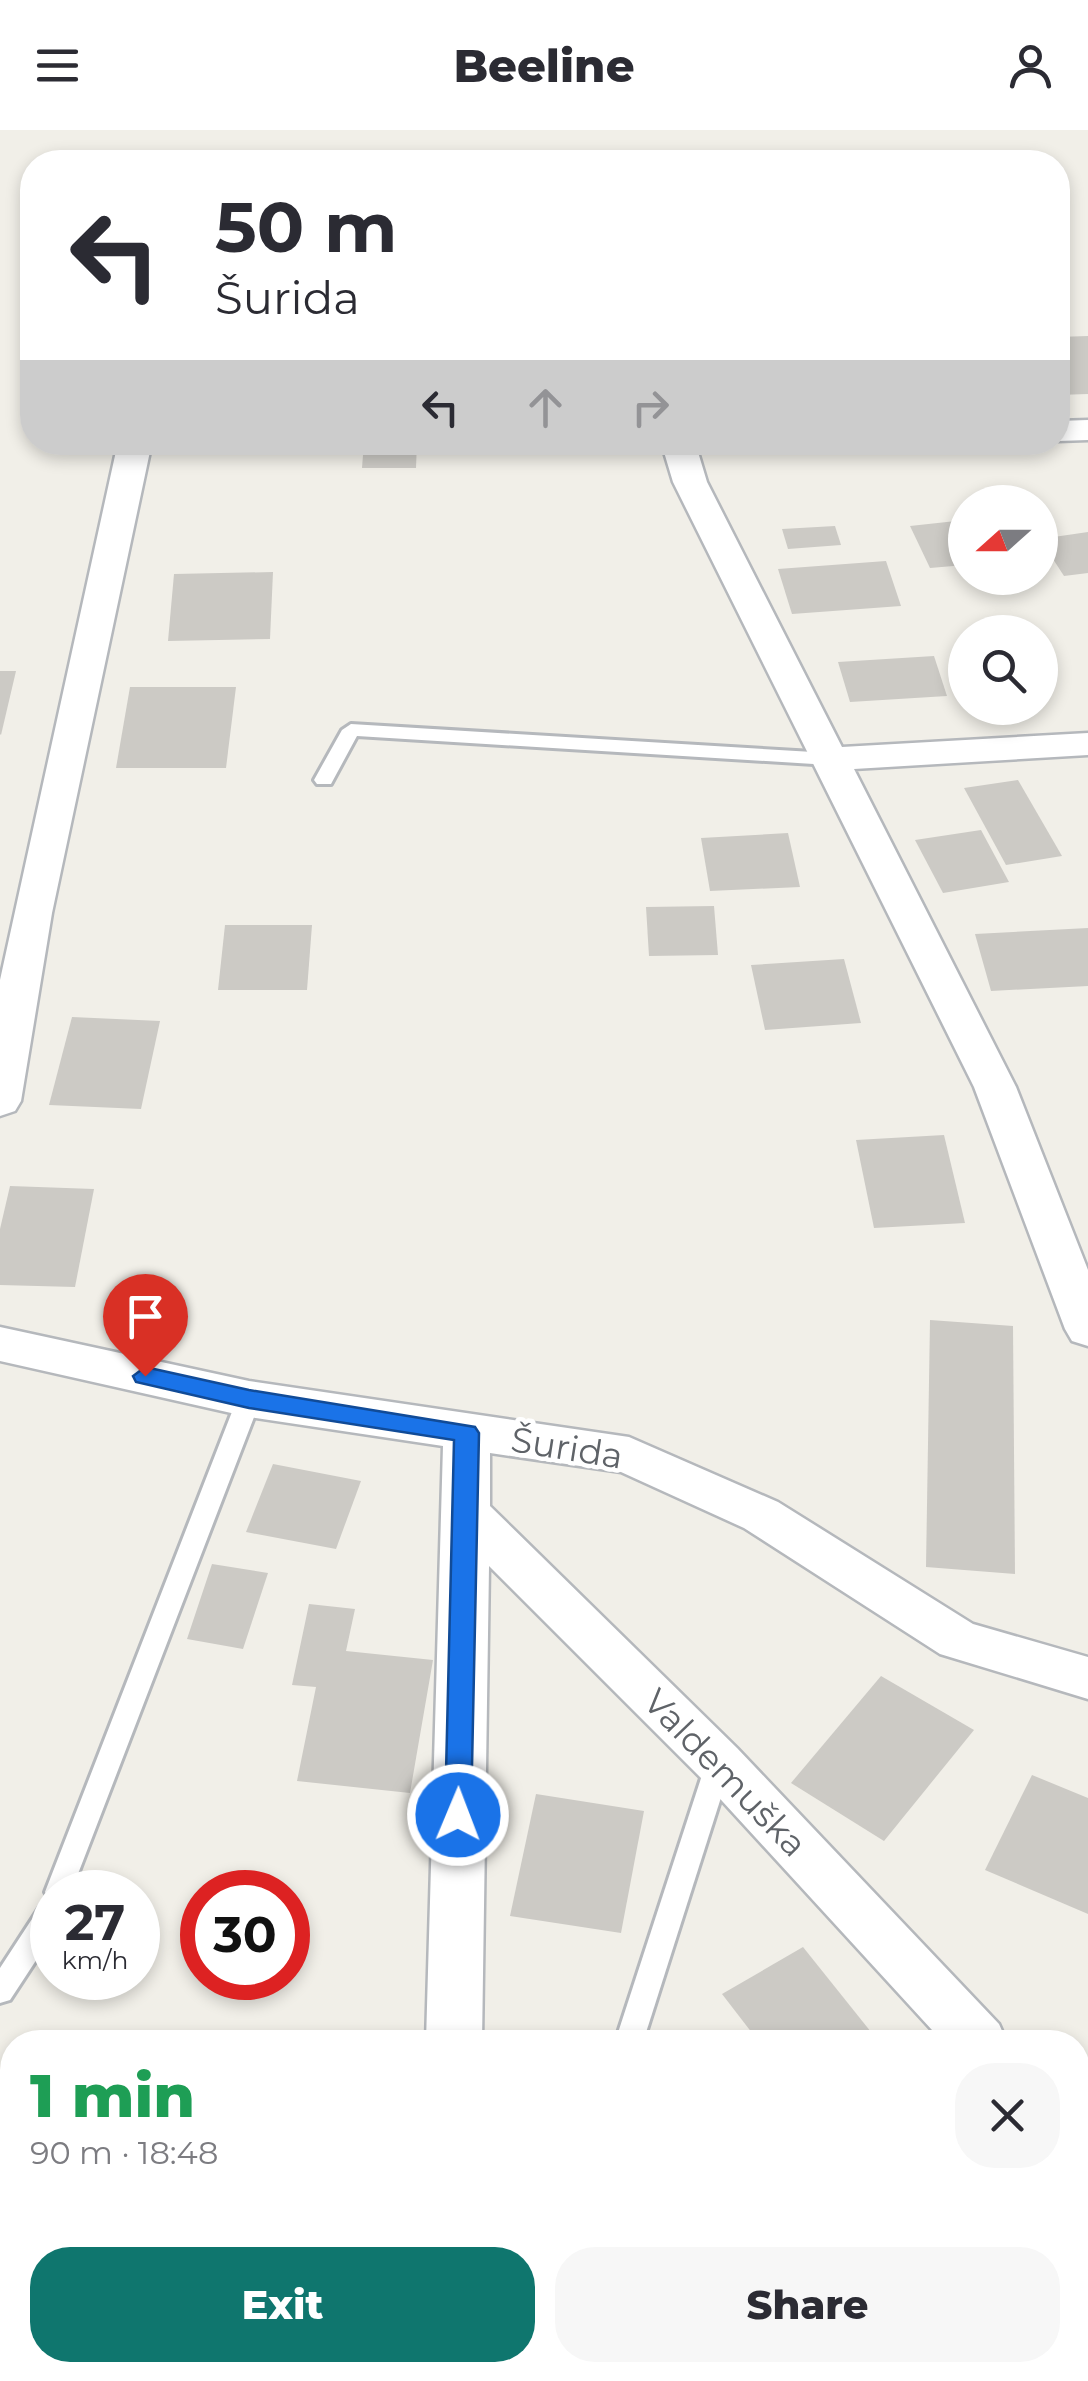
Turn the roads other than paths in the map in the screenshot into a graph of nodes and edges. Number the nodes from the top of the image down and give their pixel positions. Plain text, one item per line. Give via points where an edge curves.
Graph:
1 (132, 455) edge
2 (682, 455) edge
3 (1088, 744) edge
4 (830, 758) junction
5 (324, 780) dead end
6 (16, 913) edge
7 (0, 1101) edge
8 (1088, 1329) edge
9 (0, 1344) edge
10 (249, 1399) junction
11 (466, 1433) junction
12 (464, 1511) junction
13 (1088, 1678) edge
14 (719, 1763) junction
15 (67, 1870) edge
16 (30, 1947) edge
17 (0, 1991) edge
18 (454, 2030) edge
19 (633, 2030) edge
20 (969, 2030) edge

1 - 6 street
2 - 4 street
3 - 4 street
4 - 5 lane via 350,730
4 - 8 street via 995,1088
6 - 7 street
9 - 10 street, Šurida
10 - 11 street, Šurida
10 - 15 lane
11 - 12 street
11 - 13 street, Šurida via 629,1455 761,1515 958,1640
12 - 14 street, Valdemuška
12 - 18 street
14 - 19 lane
14 - 20 street, Valdemuška
16 - 17 lane

